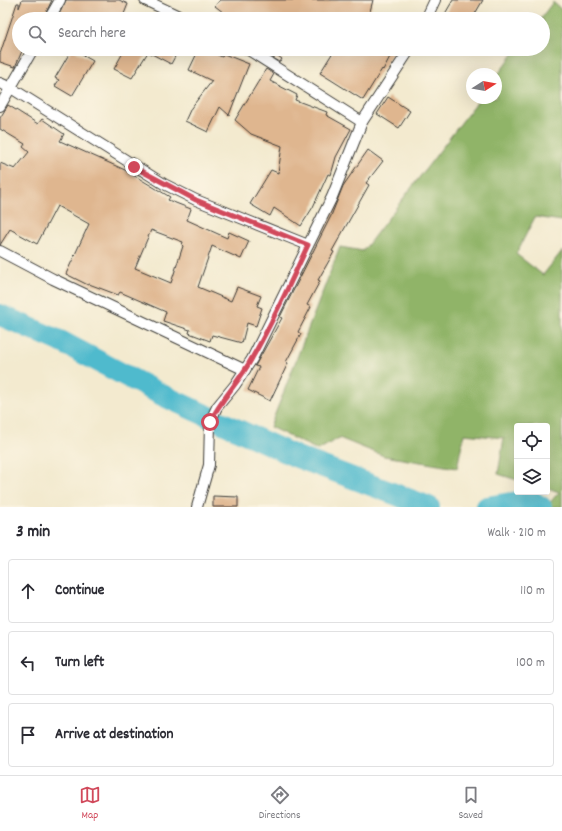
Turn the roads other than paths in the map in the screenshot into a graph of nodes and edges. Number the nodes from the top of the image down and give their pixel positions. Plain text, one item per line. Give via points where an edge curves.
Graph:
1 (60, 0) edge
2 (145, 0) edge
3 (435, 0) edge
4 (54, 12) edge
5 (170, 12) edge
6 (429, 12) edge
7 (29, 56) edge
8 (258, 56) edge
9 (405, 56) edge
10 (0, 83) edge
11 (11, 88) junction
12 (0, 106) edge
13 (362, 122) junction
14 (308, 245) junction
15 (0, 251) edge
16 (245, 370) junction
17 (197, 507) edge

1 - 4 street
2 - 5 street
3 - 6 street
7 - 11 street
8 - 13 street
9 - 13 street
10 - 11 street
11 - 12 street
11 - 14 street via 164,184 196,200
13 - 14 street via 332,197
14 - 16 street
15 - 16 street via 53,279
16 - 17 street via 217,407 210,422 209,466

